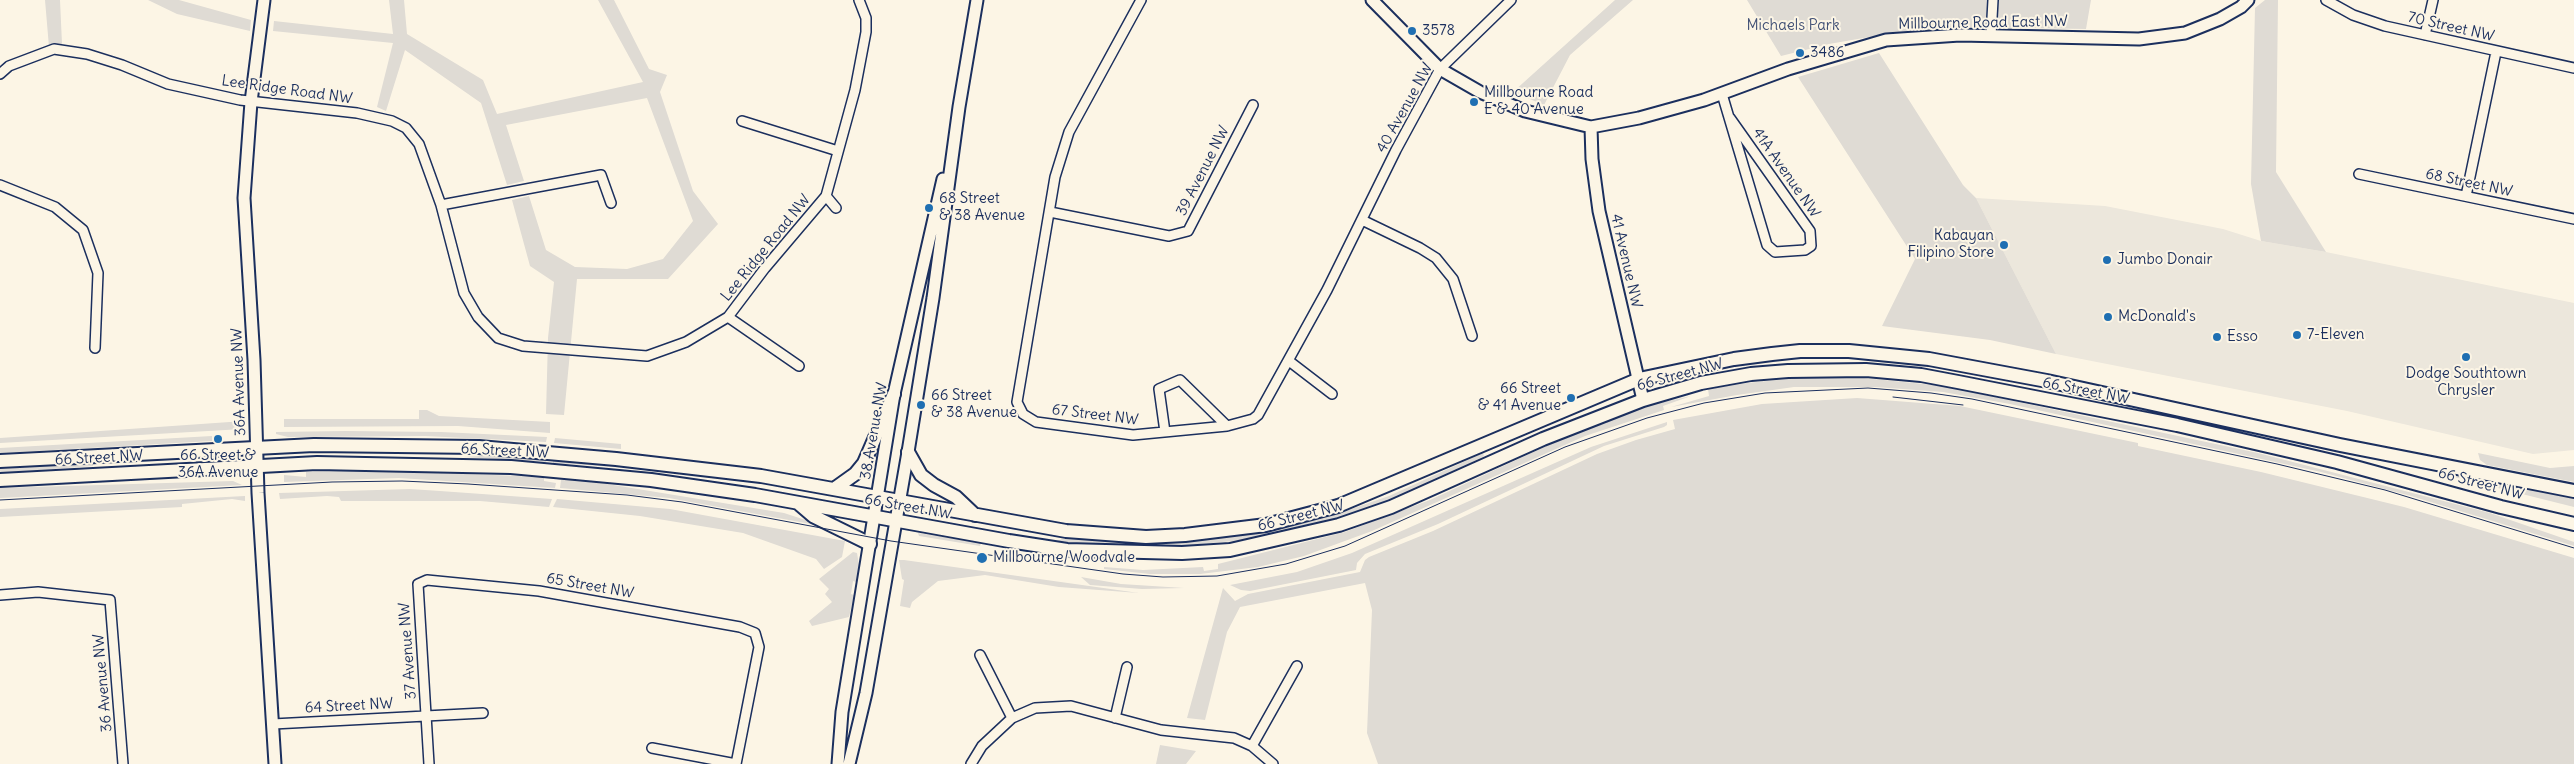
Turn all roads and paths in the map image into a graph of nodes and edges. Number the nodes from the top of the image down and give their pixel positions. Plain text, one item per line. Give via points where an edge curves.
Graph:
1 (264, 0) edge
2 (859, 0) edge
3 (977, 0) edge
4 (1372, 0) edge
5 (1511, 0) edge
6 (1993, 0) edge
7 (2248, 0) edge
8 (2326, 0) edge
9 (2433, 0) edge
10 (1138, 1) edge
11 (2425, 35) junction
12 (1991, 36) junction
13 (2496, 52) junction
14 (2574, 68) edge
15 (1440, 69) junction
16 (0, 74) edge
17 (1722, 94) junction
18 (251, 102) junction
19 (1253, 105) dead end
20 (959, 107) junction
21 (1730, 118) junction
22 (742, 121) dead end
23 (1591, 127) junction
24 (838, 151) junction
25 (2359, 174) dead end
26 (0, 185) edge
27 (826, 196) junction
28 (2466, 196) junction
29 (611, 203) dead end
30 (442, 205) junction
31 (836, 208) dead end
32 (1050, 212) junction
33 (2574, 219) edge
34 (1362, 220) junction
35 (728, 317) junction
36 (1472, 336) dead end
37 (95, 348) dead end
38 (1289, 361) junction
39 (799, 366) dead end
40 (1639, 379) junction
41 (894, 394) junction
42 (1332, 394) dead end
43 (1643, 400) junction
44 (1242, 422) joint
45 (1227, 426) junction
46 (1165, 432) junction
47 (256, 448) junction
48 (908, 452) junction
49 (0, 461) edge
50 (257, 467) junction
51 (0, 480) edge
52 (834, 489) junction
53 (2574, 491) edge
54 (877, 496) junction
55 (900, 500) junction
56 (799, 504) junction
57 (975, 515) junction
58 (874, 517) junction
59 (896, 521) junction
60 (2574, 524) edge
61 (870, 544) junction
62 (418, 584) joint
63 (0, 595) edge
64 (980, 655) dead end
65 (1298, 666) dead end
66 (1127, 667) dead end
67 (483, 714) dead end
68 (426, 716) junction
69 (1012, 718) junction
70 (1115, 718) junction
71 (273, 724) junction
72 (1252, 746) junction
73 (652, 748) dead end
74 (123, 764) edge
75 (276, 764) edge
76 (429, 764) edge
77 (736, 764) edge
78 (838, 764) edge
79 (849, 764) edge
80 (970, 764) edge
81 (1273, 764) edge

1 - 18 street, 36A Avenue NW
2 - 24 street, Lee Ridge Road NW via 866,18 866,32 855,90
3 - 20 street, 38 Avenue NW
4 - 15 street, Millbourne Road East NW
5 - 15 street, 40 Avenue NW
6 - 12 street
7 - 12 street, Millbourne Road East NW via 2220,19 2185,33 2139,39
8 - 11 street, 70 Street NW via 2353,15
9 - 11 street
10 - 32 street via 1069,132 1055,177
11 - 13 street, 70 Street NW
12 - 17 street, Millbourne Road East NW via 1886,40 1788,69
13 - 14 street, 70 Street NW
13 - 28 street
15 - 23 street, Millbourne Road East NW via 1480,92 1525,111
15 - 34 street, 40 Avenue NW
16 - 18 street, Lee Ridge Road NW via 9,66 54,49 87,54 168,84
17 - 21 street, 41A Avenue NW
17 - 23 street, Millbourne Road East NW via 1639,118
18 - 30 street, Lee Ridge Road NW via 357,113 406,128 419,144
18 - 47 street, 36A Avenue NW via 244,198
19 - 32 street, 39 Avenue NW via 1188,231 1169,236
20 - 41 street, 38 Avenue NW
20 - 48 street, 38 Avenue NW
21 - 21 street, 41A Avenue NW via 1767,245 1775,252 1805,250 1811,246 1810,231
22 - 24 street
23 - 40 street, 41 Avenue NW via 1599,211
24 - 27 street, Lee Ridge Road NW
25 - 28 street, 68 Street NW
26 - 37 street via 55,207 83,230 98,274
27 - 31 street, Lee Ridge Road NW
27 - 35 street, Lee Ridge Road NW
28 - 33 street, 68 Street NW
29 - 30 street via 601,175
30 - 35 street, Lee Ridge Road NW via 464,293 478,317 498,338 523,346 647,356 686,342
32 - 46 street, 67 Street NW via 1017,402 1023,414 1036,422 1133,435
34 - 36 street via 1436,258 1453,279
34 - 38 street, 40 Avenue NW
35 - 39 street, Lee Ridge Road NW
38 - 42 street
38 - 44 street, 40 Avenue NW via 1262,410 1253,419
40 - 43 street, 41 Avenue NW
40 - 53 main road, 66 Street NW via 1734,359 1800,351 1849,351 1929,359 2047,380 2350,448
40 - 57 main road, 66 Street NW via 1338,506 1266,524 1185,535 1136,536 1066,531
41 - 52 main road via 864,463
41 - 54 street, 38 Avenue NW
43 - 59 main road, 66 Street NW via 1534,443 1391,507 1339,525 1230,550 1138,553 1067,550
43 - 60 main road, 66 Street NW via 1701,383 1760,373 1866,370 1921,375 2224,436
44 - 45 street, 67 Street NW
45 - 46 street, 67 Street NW
45 - 46 street via 1180,380 1159,389
47 - 49 main road, 66 Street NW
47 - 50 street, 36A Avenue NW
47 - 52 main road, 66 Street NW via 314,445 479,447 671,465
48 - 55 street, 38 Avenue NW
48 - 57 main road via 921,475 956,497
50 - 51 main road, 66 Street NW
50 - 56 main road, 66 Street NW via 381,463 511,467 651,480
50 - 71 street, 36A Avenue NW
52 - 54 main road, 66 Street NW
54 - 55 main road, 66 Street NW
54 - 58 street, 38 Avenue NW
55 - 57 main road, 66 Street NW
55 - 59 street, 38 Avenue NW
56 - 58 main road, 66 Street NW
56 - 61 main road via 813,516
58 - 59 main road, 66 Street NW
58 - 61 street, 38 Avenue NW
59 - 79 street, 38 Avenue NW via 866,693
61 - 78 street, 38 Avenue NW via 842,712
62 - 68 street, 37 Avenue NW
62 - 77 street, 65 Street NW via 427,580 539,591 740,627 755,633 759,647
63 - 74 street, 36 Avenue NW via 38,592 110,600
64 - 69 street
65 - 72 street
66 - 70 street
67 - 68 street, 37 Avenue NW
68 - 71 street, 64 Street NW
68 - 76 street, 37 Avenue NW
69 - 70 street via 1035,708 1071,706
69 - 80 street via 982,746
70 - 72 street via 1161,730 1234,738
71 - 75 street, 36A Avenue NW
72 - 81 street
73 - 77 street

